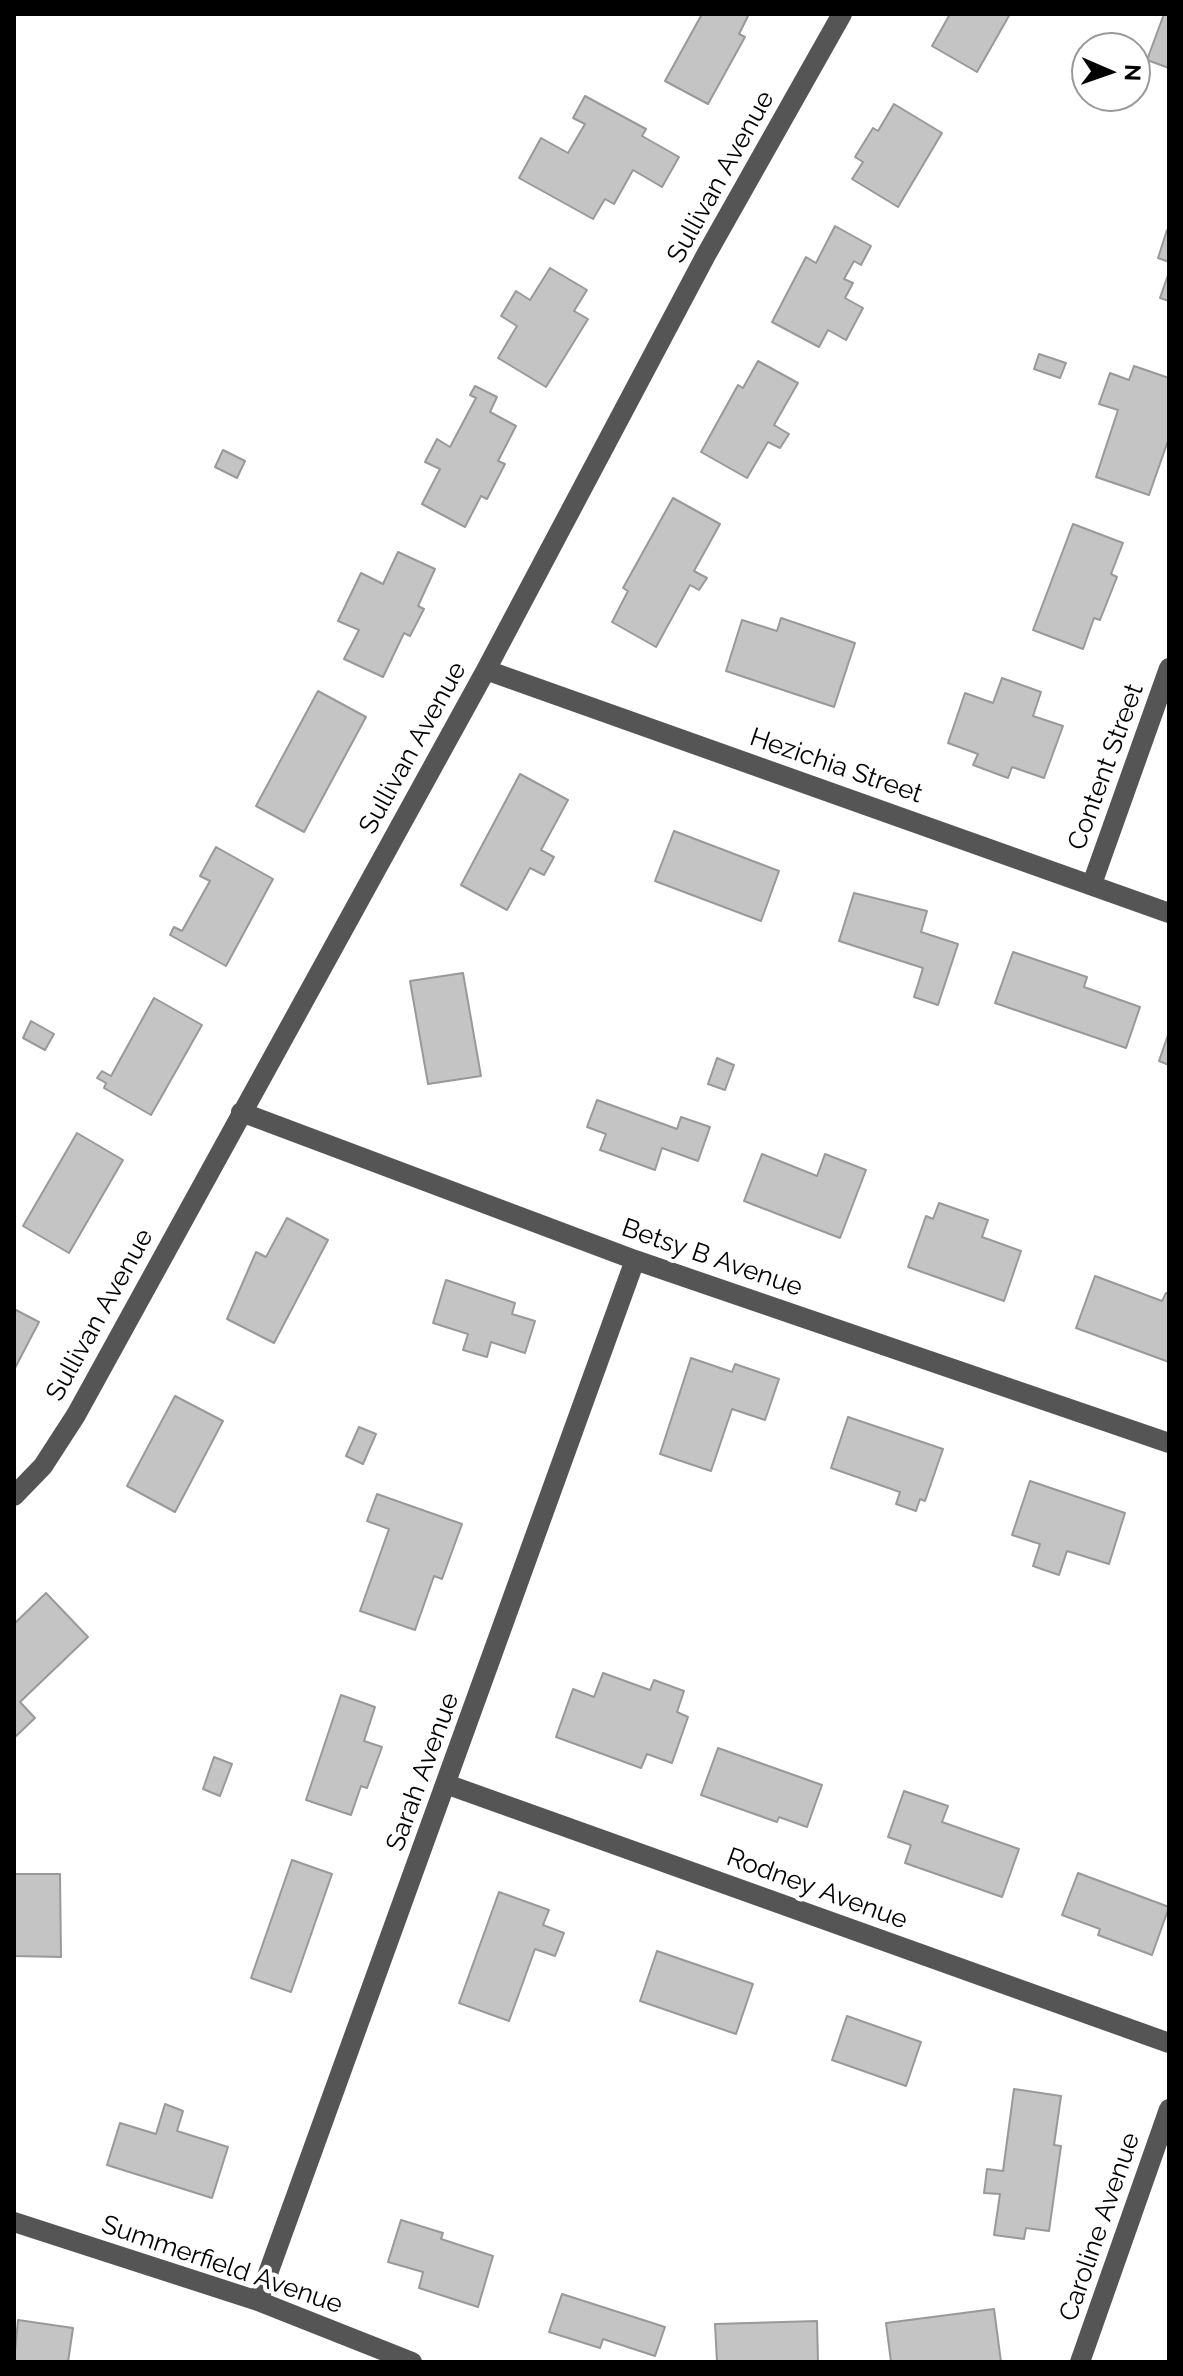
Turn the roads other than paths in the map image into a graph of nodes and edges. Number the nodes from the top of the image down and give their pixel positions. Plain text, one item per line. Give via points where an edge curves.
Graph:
1 (842, 14) edge
2 (1169, 668) edge
3 (486, 670) junction
4 (1092, 884) junction
5 (1169, 913) edge
6 (241, 1112) junction
7 (635, 1260) junction
8 (1169, 1443) edge
9 (14, 1496) edge
10 (446, 1784) junction
11 (1169, 2043) edge
12 (1169, 2109) edge
13 (14, 2222) edge
14 (258, 2301) junction
15 (412, 2362) edge
16 (1080, 2362) edge

1 - 3 street, Sullivan Avenue via 706,255
2 - 4 street, Content Street
3 - 4 street, Hezichia Street
3 - 6 street, Sullivan Avenue
4 - 5 street, Hezichia Street
6 - 7 street, Betsy B Avenue
6 - 9 street, Sullivan Avenue via 76,1415 43,1466
7 - 8 street, Betsy B Avenue
7 - 10 street, Sarah Avenue
10 - 11 street, Rodney Avenue
10 - 14 street, Sarah Avenue
12 - 16 street, Caroline Avenue
13 - 14 street, Summerfield Avenue
14 - 15 street, Summerfield Avenue

